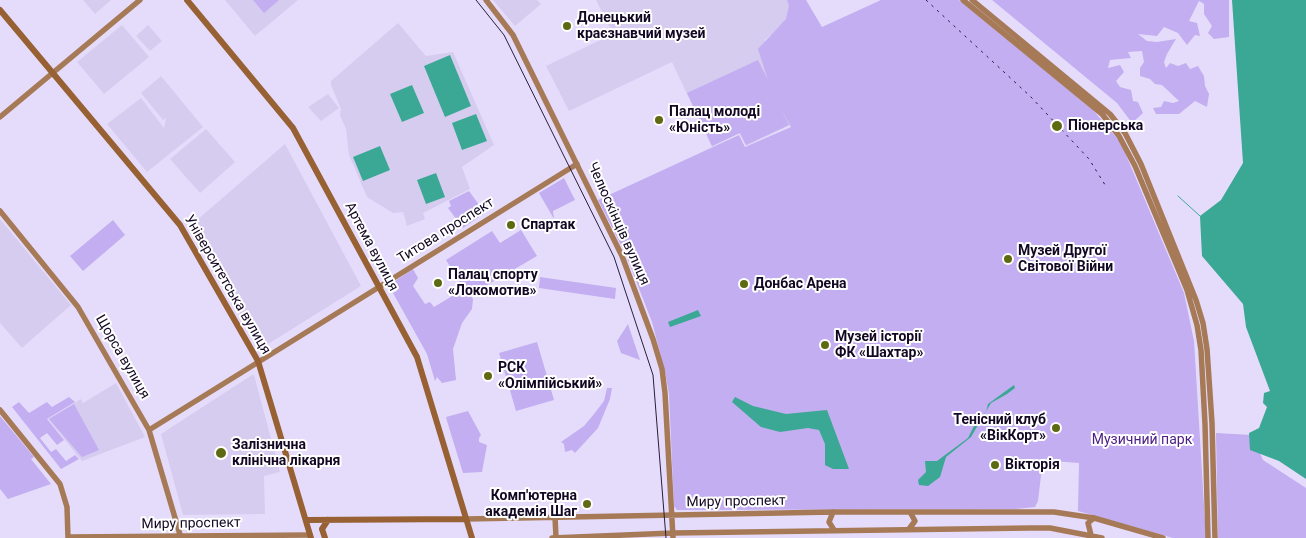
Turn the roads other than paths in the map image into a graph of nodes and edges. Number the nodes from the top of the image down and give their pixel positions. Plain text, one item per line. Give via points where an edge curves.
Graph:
1 (140, 0) edge
2 (187, 0) edge
3 (486, 0) edge
4 (963, 0) edge
5 (972, 0) edge
6 (0, 10) edge
7 (53, 72) junction
8 (0, 117) edge
9 (577, 164) junction
10 (0, 211) edge
11 (379, 287) junction
12 (258, 361) junction
13 (0, 410) edge
14 (1209, 423) junction
15 (150, 430) junction
16 (1210, 484) junction
17 (833, 512) junction
18 (910, 512) junction
19 (672, 515) junction
20 (555, 517) junction
21 (1094, 518) junction
22 (466, 519) junction
23 (306, 520) junction
24 (328, 520) junction
25 (909, 529) junction
26 (834, 530) junction
27 (862, 530) junction
28 (673, 535) edge
29 (1091, 535) junction
30 (181, 537) edge
31 (312, 537) edge
32 (68, 538) edge
33 (325, 538) edge
34 (472, 538) edge
35 (552, 538) edge
36 (556, 538) edge
37 (862, 538) edge
38 (1102, 538) edge
39 (1163, 538) edge
40 (1208, 538) edge
41 (1215, 538) edge

1 - 7 main road
2 - 11 main road, Артема вулиця via 293,128
3 - 9 main road, Челюскінців вулиця via 514,35
4 - 14 main road via 1088,102 1106,118 1119,136 1145,189 1191,302 1201,350
5 - 14 main road via 1092,97 1124,132 1151,187 1198,306 1208,349
6 - 7 main road, Університетська вулиця
7 - 8 main road
7 - 12 main road, Університетська вулиця via 180,225
9 - 11 main road, Титова проспект
9 - 19 main road, Челюскінців вулиця via 622,256 662,369
10 - 15 main road, Щорса вулиця via 78,307
11 - 12 main road, Титова проспект
11 - 22 main road, Артема вулиця via 420,363
12 - 15 main road, Титова проспект
12 - 23 main road, Університетська вулиця
13 - 32 main road via 60,484 67,507
14 - 16 main road
15 - 30 main road, Щорса вулиця
16 - 40 main road
16 - 41 main road
17 - 18 main road, Миру проспект
17 - 19 main road, Миру проспект
17 - 26 main road via 829,522
18 - 21 main road, Миру проспект via 1054,512
18 - 25 main road via 915,521
19 - 20 main road, Миру проспект
19 - 28 main road, Челюскінців вулиця
20 - 22 main road, Миру проспект
20 - 36 main road
21 - 29 main road via 1088,523
21 - 39 main road, Миру проспект
22 - 24 main road, Миру проспект
22 - 34 main road, Артема вулиця
23 - 24 main road, Миру проспект
23 - 31 main road, Університетська вулиця
24 - 33 main road via 322,529
25 - 27 main road
25 - 29 main road via 1050,528
26 - 27 main road
26 - 28 main road
27 - 37 main road
28 - 36 main road
29 - 38 main road
30 - 31 main road, Миру проспект
30 - 32 main road, Миру проспект
35 - 36 main road

